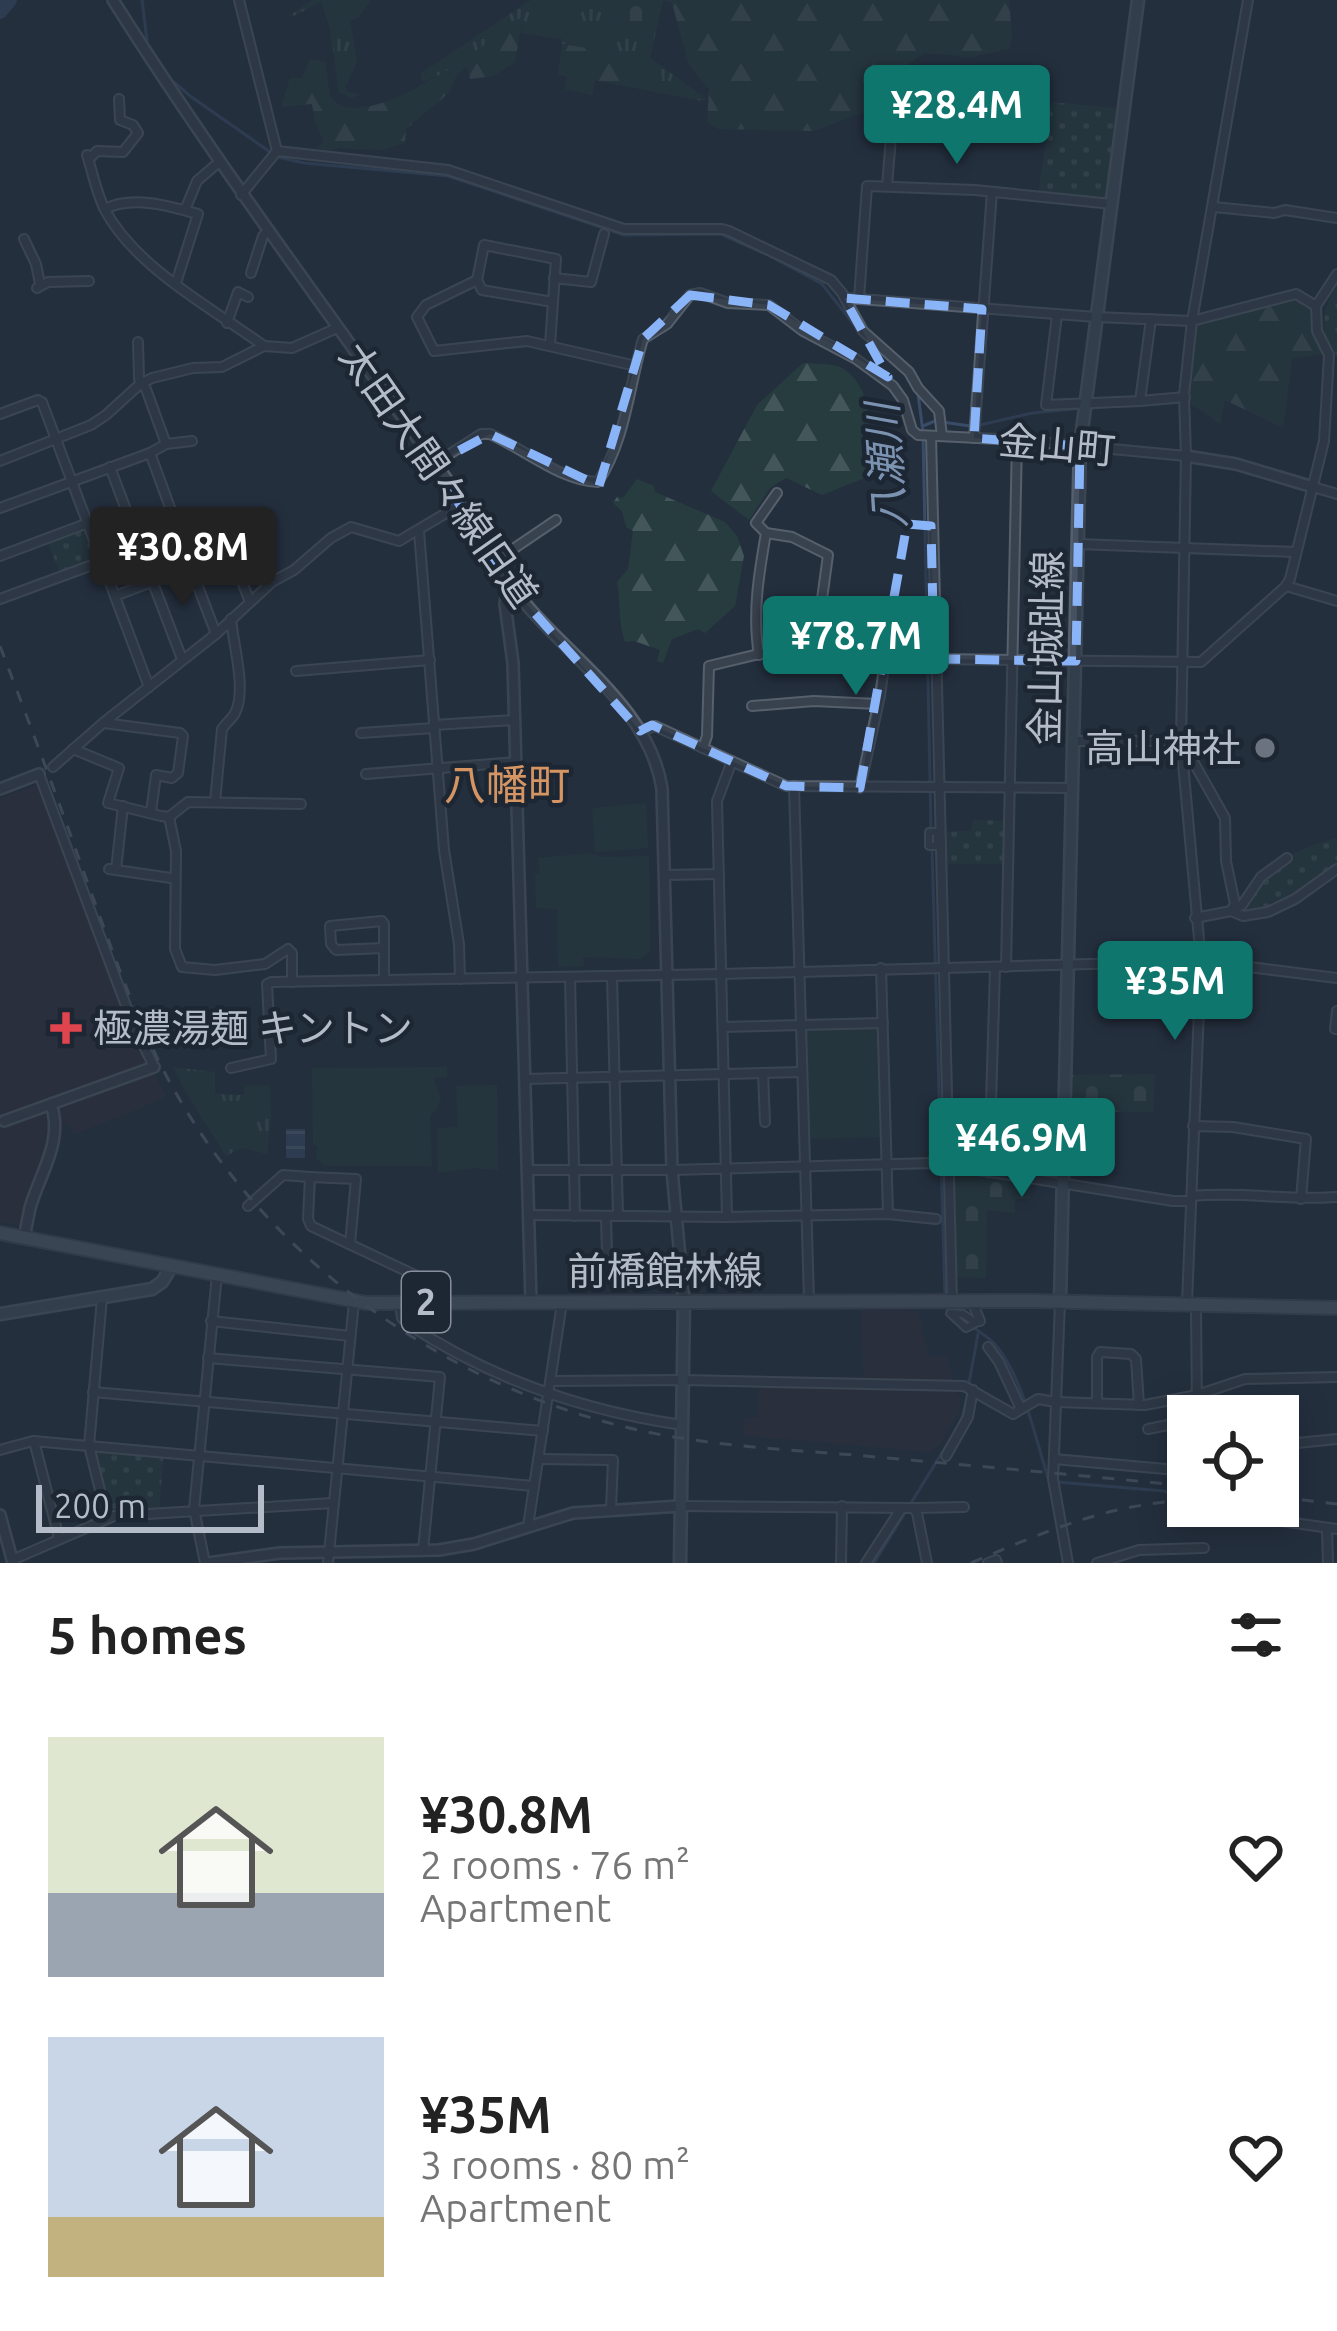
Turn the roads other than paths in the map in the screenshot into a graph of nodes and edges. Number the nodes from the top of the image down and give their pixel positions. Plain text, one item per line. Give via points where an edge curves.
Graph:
1 (113, 0) edge
2 (239, 0) edge
3 (1138, 0) edge
4 (1248, 0) edge
5 (118, 99) dead end
6 (885, 133) dead end
7 (274, 155) junction
8 (220, 162) junction
9 (887, 186) junction
10 (992, 192) junction
11 (241, 195) junction
12 (1112, 204) junction
13 (1214, 207) junction
14 (105, 208) junction
15 (185, 210) junction
16 (1337, 218) edge
17 (268, 231) junction
18 (604, 234) dead end
19 (24, 238) dead end
20 (251, 273) dead end
21 (1337, 274) edge
22 (554, 278) junction
23 (477, 280) junction
24 (89, 281) dead end
25 (176, 283) junction
26 (248, 297) dead end
27 (844, 298) junction
28 (859, 299) junction
29 (553, 302) junction
30 (1316, 306) junction
31 (982, 309) junction
32 (1057, 314) junction
33 (1097, 317) junction
34 (1151, 319) junction
35 (1192, 321) junction
36 (227, 323) junction
37 (337, 328) junction
38 (138, 342) dead end
39 (550, 345) junction
40 (264, 346) junction
41 (637, 366) junction
42 (142, 383) junction
43 (1185, 398) junction
44 (1140, 401) junction
45 (1085, 402) junction
46 (0, 415) edge
47 (974, 429) junction
48 (926, 436) junction
49 (942, 436) junction
50 (57, 439) junction
51 (1016, 440) junction
52 (192, 441) dead end
53 (166, 444) junction
54 (1080, 446) junction
55 (150, 453) junction
56 (1186, 456) junction
57 (0, 461) edge
58 (434, 464) junction
59 (110, 467) junction
60 (71, 481) junction
61 (1312, 487) junction
62 (777, 493) dead end
63 (1337, 494) edge
64 (463, 503) junction
65 (0, 508) edge
66 (556, 520) dead end
67 (88, 524) junction
68 (419, 531) junction
69 (178, 532) junction
70 (766, 533) junction
71 (1078, 544) junction
72 (140, 547) junction
73 (1184, 547) junction
74 (1295, 552) junction
75 (231, 553) junction
76 (0, 556) edge
77 (102, 562) junction
78 (494, 562) junction
79 (191, 568) junction
80 (153, 583) junction
81 (1286, 586) junction
82 (513, 589) junction
83 (115, 596) junction
84 (0, 599) edge
85 (1337, 601) edge
86 (250, 602) junction
87 (928, 614) junction
88 (231, 620) junction
89 (216, 634) junction
90 (759, 655) junction
91 (934, 658) junction
92 (182, 659) junction
93 (430, 661) junction
94 (1012, 661) junction
95 (1076, 662) junction
96 (1182, 662) junction
97 (296, 671) dead end
98 (149, 687) junction
99 (877, 704) junction
100 (752, 706) dead end
101 (515, 720) junction
102 (103, 723) junction
103 (434, 726) junction
104 (640, 731) junction
105 (361, 733) dead end
106 (1074, 741) junction
107 (1181, 741) junction
108 (703, 748) junction
109 (73, 749) junction
110 (732, 760) junction
111 (516, 762) junction
112 (53, 767) dead end
113 (437, 769) junction
114 (39, 774) joint
115 (366, 774) dead end
116 (794, 786) junction
117 (860, 788) junction
118 (1010, 788) junction
119 (1073, 788) junction
120 (0, 789) edge
121 (938, 789) junction
122 (214, 802) junction
123 (301, 804) dead end
124 (123, 806) junction
125 (151, 812) junction
126 (169, 817) junction
127 (1287, 858) dead end
128 (1337, 868) edge
129 (719, 874) junction
130 (664, 875) junction
131 (170, 878) dead end
132 (1231, 911) junction
133 (1195, 918) junction
134 (383, 947) junction
135 (1201, 961) junction
136 (1069, 965) junction
137 (881, 968) junction
138 (943, 968) junction
139 (1001, 968) junction
140 (799, 972) junction
141 (722, 974) junction
142 (612, 976) junction
143 (667, 976) junction
144 (570, 977) junction
145 (1337, 978) edge
146 (522, 979) junction
147 (384, 980) junction
148 (460, 980) junction
149 (292, 982) junction
150 (1337, 1011) edge
151 (883, 1023) junction
152 (800, 1025) junction
153 (723, 1028) junction
154 (1337, 1029) edge
155 (154, 1066) joint
156 (231, 1068) dead end
157 (801, 1072) junction
158 (764, 1073) junction
159 (724, 1074) junction
160 (668, 1076) junction
161 (614, 1077) junction
162 (572, 1078) junction
163 (525, 1079) junction
164 (52, 1104) junction
165 (2, 1122) edge
166 (765, 1122) dead end
167 (1193, 1126) junction
168 (887, 1164) junction
169 (948, 1164) junction
170 (804, 1166) junction
171 (728, 1169) junction
172 (527, 1170) junction
173 (574, 1170) junction
174 (616, 1170) junction
175 (672, 1170) junction
176 (989, 1172) junction
177 (310, 1177) junction
178 (1062, 1185) junction
179 (1337, 1197) edge
180 (1191, 1198) junction
181 (1301, 1198) junction
182 (248, 1206) dead end
183 (888, 1214) junction
184 (528, 1215) junction
185 (575, 1216) junction
186 (606, 1216) junction
187 (618, 1216) junction
188 (676, 1216) junction
189 (806, 1216) junction
190 (727, 1217) junction
191 (936, 1219) dead end
192 (0, 1233) edge
193 (24, 1238) junction
194 (350, 1244) junction
195 (607, 1252) dead end
196 (172, 1266) junction
197 (217, 1275) junction
198 (103, 1298) junction
199 (808, 1300) junction
200 (562, 1301) junction
201 (684, 1301) junction
202 (972, 1301) junction
203 (1060, 1301) junction
204 (353, 1302) junction
205 (427, 1302) junction
206 (531, 1302) junction
207 (400, 1303) junction
208 (1191, 1303) junction
209 (949, 1304) junction
210 (1337, 1308) edge
211 (0, 1314) edge
212 (211, 1321) junction
213 (980, 1321) dead end
214 (350, 1336) junction
215 (988, 1347) dead end
216 (208, 1358) junction
217 (346, 1370) junction
218 (1337, 1377) edge
219 (684, 1380) junction
220 (551, 1381) junction
221 (969, 1389) junction
222 (93, 1392) junction
223 (1197, 1394) junction
224 (549, 1395) junction
225 (204, 1402) junction
226 (1056, 1402) junction
227 (1097, 1403) junction
228 (1138, 1405) junction
229 (1021, 1409) junction
230 (341, 1414) junction
231 (436, 1422) junction
232 (682, 1425) junction
233 (1167, 1425) edge
234 (1148, 1429) dead end
235 (543, 1432) junction
236 (1337, 1439) edge
237 (34, 1441) junction
238 (1299, 1443) edge
239 (89, 1446) junction
240 (0, 1450) edge
241 (199, 1456) junction
242 (946, 1456) dead end
243 (538, 1459) junction
244 (1054, 1459) junction
245 (337, 1466) junction
246 (1167, 1469) edge
247 (431, 1475) junction
248 (534, 1486) junction
249 (333, 1503) junction
250 (680, 1506) junction
251 (842, 1507) junction
252 (964, 1507) dead end
253 (907, 1508) junction
254 (194, 1509) junction
255 (611, 1509) junction
256 (0, 1515) edge
257 (107, 1518) junction
258 (1299, 1524) edge
259 (528, 1526) junction
260 (1332, 1529) edge
261 (59, 1538) junction
262 (1204, 1548) dead end
263 (423, 1550) junction
264 (328, 1557) edge
265 (13, 1562) edge
266 (207, 1563) edge
267 (680, 1563) edge
268 (842, 1563) edge
269 (866, 1563) edge
270 (927, 1563) edge
271 (1069, 1563) edge
272 (1097, 1563) edge
273 (1328, 1563) edge

1 - 8 street, 太田大間々線旧道
2 - 7 street
3 - 12 main road, 金山城趾線
4 - 13 street
5 - 14 street via 120,120 138,133 123,152 88,157
6 - 9 street
7 - 11 street
7 - 27 street via 448,170 624,229 722,229 831,280
8 - 11 street, 太田大間々線旧道
8 - 15 street via 197,181
9 - 10 street
9 - 28 street via 867,186
10 - 12 street
10 - 31 street
11 - 17 street, 太田大間々線旧道
12 - 33 main road, 金山城趾線
13 - 16 street
13 - 35 street
14 - 15 street
14 - 25 street via 118,231
15 - 25 street via 198,214
17 - 20 street
17 - 37 street, 太田大間々線旧道
18 - 22 street via 591,282
19 - 24 street via 39,286
21 - 30 street
22 - 23 street via 556,259 484,245
22 - 29 street
23 - 29 street via 482,290
23 - 39 street via 417,317 434,351
25 - 36 street
26 - 36 street via 238,292
27 - 28 street
27 - 49 street via 862,331 939,411
28 - 31 street
29 - 39 street
30 - 35 street via 1296,294
30 - 61 street via 1329,376
31 - 32 street
31 - 47 street
32 - 33 street
32 - 45 street via 1046,405
33 - 34 street
33 - 45 main road, 金山城趾線
34 - 35 street
34 - 44 street
35 - 43 street
36 - 40 street
37 - 40 street via 292,348
37 - 58 street, 太田大間々線旧道
38 - 42 street
39 - 41 street
40 - 42 street via 222,367
41 - 48 street via 643,339 690,295 770,305 893,386 912,430
41 - 58 street via 598,482 490,434
42 - 50 street via 99,420
42 - 53 street
43 - 44 street
43 - 56 street
44 - 45 street
45 - 54 main road, 金山城趾線
46 - 50 street via 40,400
47 - 49 street, 金山町
47 - 51 street, 金山町
48 - 49 street, 金山町
48 - 87 street
50 - 57 street
50 - 60 street
51 - 54 street, 金山町
51 - 94 street
52 - 53 street
53 - 55 street
54 - 56 street, 金山町
54 - 71 main road, 金山城趾線
55 - 59 street
55 - 69 street
56 - 61 street
56 - 73 street
58 - 64 street, 太田大間々線旧道
59 - 60 street
59 - 72 street
60 - 65 street
60 - 67 street
61 - 63 street
61 - 74 street
62 - 70 street via 756,523
64 - 68 street
64 - 78 street, 太田大間々線旧道
66 - 78 street
67 - 76 street
67 - 77 street
68 - 86 street via 396,541 347,528
68 - 93 street
69 - 72 street
69 - 75 street via 229,517 244,547
70 - 90 street
70 - 90 street via 828,555 821,639
71 - 73 street
71 - 95 main road, 金山城趾線
72 - 77 street
73 - 74 street
73 - 96 street
74 - 81 street
75 - 79 street
75 - 86 street
77 - 83 street
77 - 84 street
78 - 82 street, 太田大間々線旧道
79 - 80 street
79 - 89 street
80 - 83 street
80 - 92 street
81 - 85 street
81 - 96 street via 1201,662
82 - 101 street via 505,604
82 - 104 street, 太田大間々線旧道
83 - 98 street
86 - 88 street
87 - 91 street
87 - 99 street via 891,615
88 - 89 street
88 - 122 street via 236,708 222,729
89 - 92 street
90 - 108 street via 709,666
91 - 94 street
91 - 121 street
92 - 98 street
93 - 97 street
93 - 103 street
94 - 95 street
94 - 118 street
95 - 96 street
95 - 106 main road, 金山城趾線
96 - 107 street
98 - 102 street
99 - 100 street
99 - 117 street
101 - 103 street
101 - 111 street
102 - 109 street
102 - 125 street via 183,736 178,773 156,775
103 - 105 street
103 - 113 street
104 - 108 street via 655,726
104 - 130 street, 太田大間々線旧道 via 661,779
106 - 107 street
106 - 119 main road, 金山城趾線
107 - 132 street via 1225,818
107 - 133 street
108 - 110 street
109 - 112 street
109 - 124 street via 119,768 109,803
110 - 116 street
110 - 129 street via 717,801
111 - 113 street
111 - 146 street
113 - 115 street
113 - 148 street
114 - 120 street
114 - 155 street
116 - 117 street
116 - 140 street
117 - 121 street
118 - 119 street
118 - 121 street
118 - 139 street
119 - 136 main road, 金山城趾線
121 - 138 street
122 - 123 street
122 - 126 street via 188,802
124 - 125 street
124 - 131 street via 112,870
125 - 126 street
126 - 149 street via 179,964 260,965 289,949
127 - 132 street
128 - 132 street via 1268,912
129 - 130 street
129 - 141 street
130 - 143 street, 太田大間々線旧道
132 - 133 street
133 - 135 street
134 - 134 street via 380,920 331,926 336,950
134 - 147 street
135 - 136 street
135 - 145 street
135 - 167 street
136 - 139 street
136 - 178 main road, 金山城趾線
137 - 138 street
137 - 140 street
137 - 151 street
138 - 139 street
138 - 169 street
139 - 176 street
140 - 141 street
140 - 152 street
141 - 143 street
141 - 153 street
142 - 143 street
142 - 144 street
142 - 161 street
143 - 160 street, 太田大間々線旧道
144 - 146 street
144 - 162 street
146 - 148 street
146 - 163 street
147 - 148 street
147 - 149 street
149 - 156 street via 267,984 271,1059
150 - 154 street
151 - 152 street
151 - 168 street
152 - 153 street
152 - 157 street
153 - 159 street
155 - 164 street
157 - 158 street
157 - 170 street
158 - 159 street
158 - 166 street
159 - 160 street
159 - 171 street
160 - 161 street
160 - 175 street, 太田大間々線旧道
161 - 162 street
161 - 174 street
162 - 163 street
162 - 173 street
163 - 172 street
164 - 165 street
164 - 193 street via 57,1126
167 - 180 street
167 - 181 street via 1306,1139
168 - 169 street
168 - 170 street
168 - 183 street
169 - 176 street
169 - 209 street
170 - 171 street
170 - 189 street
171 - 175 street
171 - 190 street
172 - 173 street
172 - 184 street
173 - 174 street
173 - 185 street
174 - 175 street
174 - 187 street
175 - 188 street, 太田大間々線旧道
176 - 178 street
177 - 182 street via 284,1175
177 - 194 street via 308,1222
177 - 194 street via 356,1180
178 - 180 street
178 - 203 main road, 金山城趾線
179 - 181 street
180 - 181 street
180 - 208 street
183 - 189 street
183 - 191 street
184 - 185 street
184 - 206 street
185 - 186 street
186 - 187 street
186 - 195 street
187 - 188 street
188 - 190 street
188 - 201 street, 太田大間々線旧道
189 - 190 street
189 - 199 street
192 - 193 main road, 前橋館林線 / 2
193 - 196 main road, 前橋館林線 / 2
194 - 205 street via 421,1278
196 - 197 main road, 前橋館林線 / 2
196 - 198 main road via 157,1287
197 - 204 main road, 前橋館林線 / 2
197 - 212 street
198 - 211 main road
198 - 222 street
199 - 201 main road, 前橋館林線 / 2
199 - 209 main road, 前橋館林線 / 2
200 - 201 main road, 前橋館林線 / 2
200 - 206 main road, 前橋館林線 / 2
200 - 220 street
201 - 219 main road
202 - 203 main road, 前橋館林線 / 2
202 - 209 main road, 前橋館林線 / 2
202 - 213 street
203 - 208 main road, 前橋館林線 / 2
203 - 226 street
204 - 207 main road, 前橋館林線 / 2
204 - 214 street
205 - 206 main road, 前橋館林線 / 2
205 - 207 main road, 前橋館林線 / 2
207 - 224 street via 404,1321 432,1340
208 - 210 main road, 前橋館林線 / 2
208 - 223 street
212 - 214 street
212 - 216 street
214 - 217 street
215 - 229 street
216 - 217 street
216 - 225 street
217 - 230 street
217 - 231 street via 440,1377
218 - 223 street via 1246,1379
219 - 220 street
219 - 221 street
219 - 232 main road
220 - 224 street
221 - 229 street via 1013,1414
221 - 242 street via 968,1417
222 - 225 street
222 - 239 street
223 - 228 street
224 - 232 street
224 - 235 street
225 - 230 street
225 - 241 street
226 - 227 street
226 - 229 street
226 - 244 street
227 - 228 street
227 - 228 street via 1100,1352 1136,1359
230 - 231 street
230 - 245 street
231 - 235 street
231 - 247 street
232 - 250 main road
233 - 234 street
235 - 243 street
236 - 238 street
237 - 239 street
237 - 240 street
237 - 261 street
239 - 241 street
239 - 257 street
241 - 245 street
241 - 254 street
243 - 248 street
243 - 255 street via 613,1460
244 - 246 street
244 - 271 street
245 - 247 street
245 - 249 street
247 - 248 street
247 - 263 street
248 - 259 street
249 - 254 street
249 - 264 street
250 - 251 street
250 - 255 street
250 - 267 main road
251 - 253 street
251 - 268 street
252 - 253 street
253 - 269 street
253 - 270 street via 917,1513
254 - 257 street
254 - 266 street
255 - 259 street
256 - 265 street
257 - 261 street
258 - 260 street
259 - 263 street
260 - 273 street
261 - 265 street
262 - 272 street via 1139,1550
263 - 264 street
264 - 266 street via 280,1553

